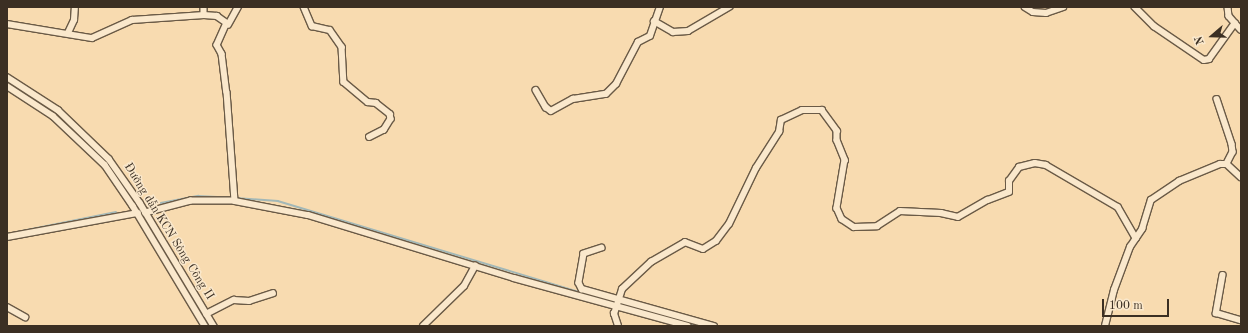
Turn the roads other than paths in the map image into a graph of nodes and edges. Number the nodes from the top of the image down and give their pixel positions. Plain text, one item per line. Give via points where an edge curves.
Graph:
1 (75, 7) edge
2 (204, 7) edge
3 (238, 7) edge
4 (304, 7) edge
5 (660, 7) edge
6 (728, 7) edge
7 (1025, 7) edge
8 (1063, 7) edge
9 (1135, 7) edge
10 (1228, 7) edge
11 (204, 15) junction
12 (654, 21) junction
13 (1235, 23) junction
14 (7, 24) edge
15 (228, 25) junction
16 (1241, 30) edge
17 (68, 33) junction
18 (7, 77) edge
19 (7, 86) edge
20 (536, 90) dead end
21 (1217, 99) dead end
22 (76, 125) junction
23 (72, 131) junction
24 (370, 137) dead end
25 (1227, 164) junction
26 (1241, 176) edge
27 (235, 200) junction
28 (138, 213) junction
29 (146, 213) junction
30 (7, 237) edge
31 (1136, 238) junction
32 (602, 248) dead end
33 (475, 266) junction
34 (1223, 275) dead end
35 (273, 293) dead end
36 (616, 303) junction
37 (7, 307) edge
38 (206, 314) junction
39 (25, 317) dead end
40 (1241, 320) edge
41 (205, 326) edge
42 (214, 326) edge
43 (423, 326) edge
44 (618, 326) edge
45 (688, 326) edge
46 (714, 326) edge
47 (1106, 326) edge

1 - 17 street via 74,20
2 - 11 street
3 - 15 street
4 - 24 street via 312,26 330,30 342,47 344,82 368,102 376,103 390,114 391,119 384,130
5 - 12 street
6 - 12 street via 688,31 673,32
7 - 8 street via 1033,12 1046,12
9 - 13 street via 1154,26 1204,60 1209,59
10 - 13 street via 1227,13
11 - 15 street via 217,16
11 - 17 street via 125,21 92,38
12 - 20 street via 650,36 638,42 616,84 606,94 573,99 551,111
13 - 16 street
14 - 17 street
15 - 27 street via 217,45 227,85
18 - 22 street, Đường dẫn KCN Sông Công II via 38,96
19 - 23 street, Đường dẫn KCN Sông Công II
21 - 25 street via 1232,144 1233,152
22 - 23 street
22 - 29 street, Đường dẫn KCN Sông Công II via 109,160
23 - 28 street, Đường dẫn KCN Sông Công II via 105,165
25 - 26 street
25 - 31 street via 1220,164 1179,181 1151,200
27 - 29 street via 198,200
27 - 33 street via 308,215
28 - 30 street
28 - 41 street, Đường dẫn KCN Sông Công II
29 - 38 street, Đường dẫn KCN Sông Công II
31 - 36 street via 1115,204 1046,165 1035,163 1019,167 1009,180 1009,192 988,200 958,217 938,212 900,211 877,226 854,227 842,219 837,208 845,156 829,116 821,109 805,110 785,119 727,227 716,241 703,249 685,242 655,260 622,289
31 - 47 street via 1114,290
32 - 36 street via 584,254 579,286
33 - 36 street
33 - 43 street via 464,286
34 - 40 street via 1216,313
35 - 38 street via 249,301 234,300
36 - 44 street via 614,317
36 - 45 street
36 - 46 street
37 - 39 street
38 - 42 street, Đường dẫn KCN Sông Công II

